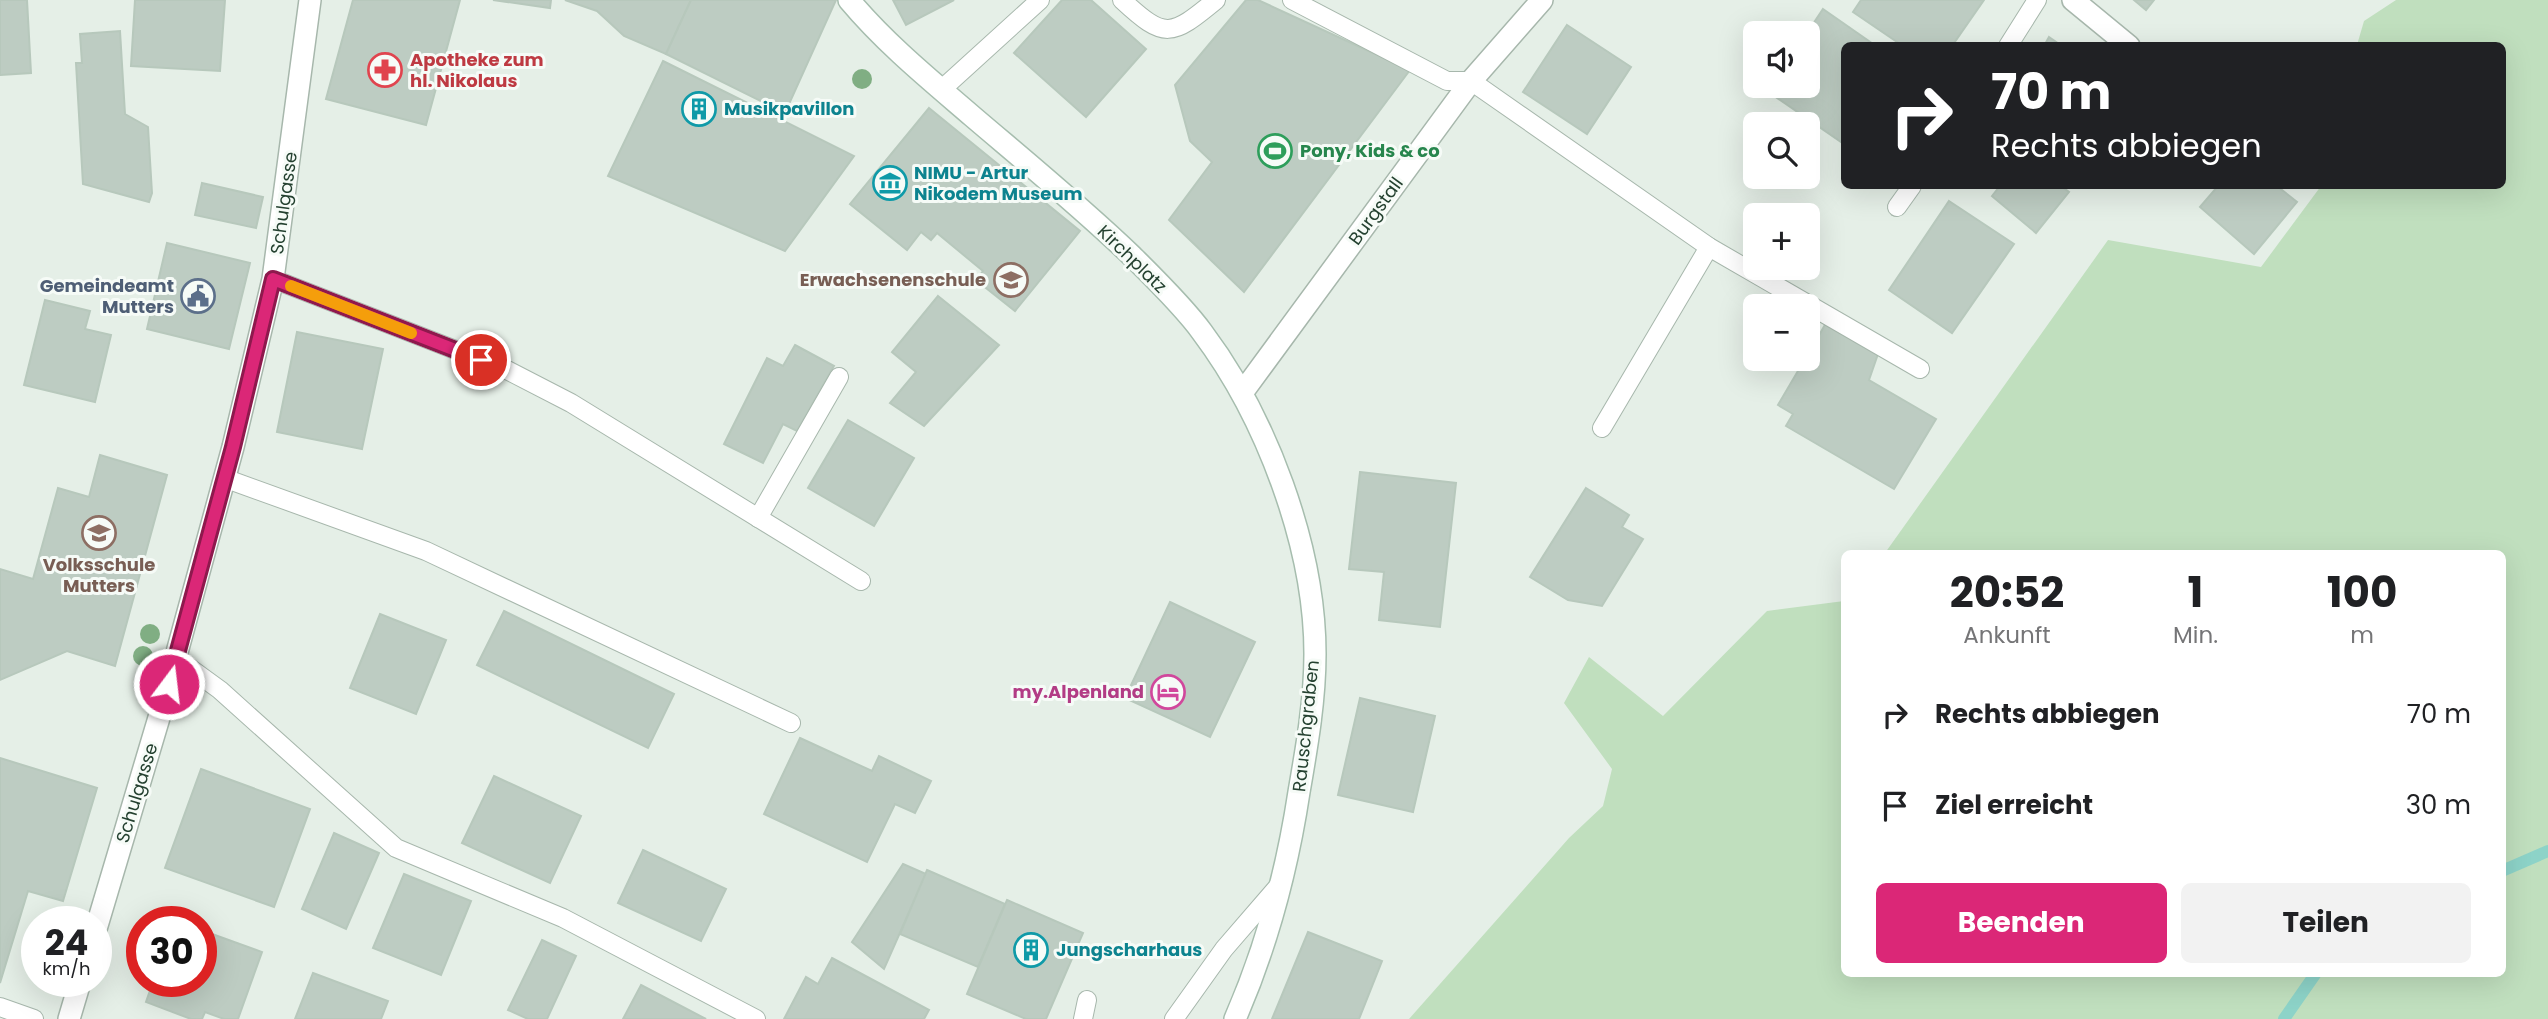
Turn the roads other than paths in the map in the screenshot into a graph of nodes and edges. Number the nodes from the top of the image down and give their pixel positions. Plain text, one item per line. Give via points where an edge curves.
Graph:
1 (310, 0) edge
2 (849, 0) edge
3 (1040, 0) edge
4 (1122, 0) edge
5 (1216, 0) edge
6 (1292, 0) edge
7 (1542, 0) edge
8 (2037, 0) edge
9 (2073, 0) edge
10 (2011, 42) edge
11 (2124, 42) edge
12 (1471, 81) junction
13 (941, 90) junction
14 (1910, 189) edge
15 (1897, 207) dead end
16 (1709, 247) junction
17 (273, 279) junction
18 (1920, 369) dead end
19 (839, 377) dead end
20 (1242, 393) junction
21 (1602, 428) dead end
22 (224, 478) junction
23 (758, 518) junction
24 (861, 581) dead end
25 (176, 657) junction
26 (791, 723) dead end
27 (1283, 881) junction
28 (103, 906) edge
29 (76, 997) edge
30 (1087, 1000) dead end
31 (0, 1007) edge
32 (34, 1019) edge
33 (69, 1019) edge
34 (756, 1019) edge
35 (1083, 1019) edge
36 (1174, 1019) edge
37 (1235, 1019) edge

1 - 17 street, Schulgasse
2 - 13 street, Kirchplatz via 894,50
3 - 13 lane
4 - 5 lane via 1143,20 1163,30 1174,29
6 - 12 lane via 1447,81
7 - 12 street, Burgstall
8 - 10 lane
9 - 11 street
12 - 16 lane
12 - 20 street, Burgstall
13 - 20 street, Kirchplatz via 1133,257 1201,331
14 - 15 lane
16 - 18 lane
16 - 21 lane
17 - 22 street, Schulgasse
17 - 23 lane via 507,370 570,403
19 - 23 lane
20 - 27 street, Rauschgraben via 1297,527 1310,592 1315,653 1310,730
22 - 25 street, Schulgasse
22 - 26 lane via 426,551
23 - 24 lane
25 - 28 street, Schulgasse
25 - 34 lane via 220,690 396,848 563,918
27 - 36 lane via 1224,949
27 - 37 street, Rauschgraben via 1255,975
29 - 33 street
30 - 35 lane
31 - 32 lane

